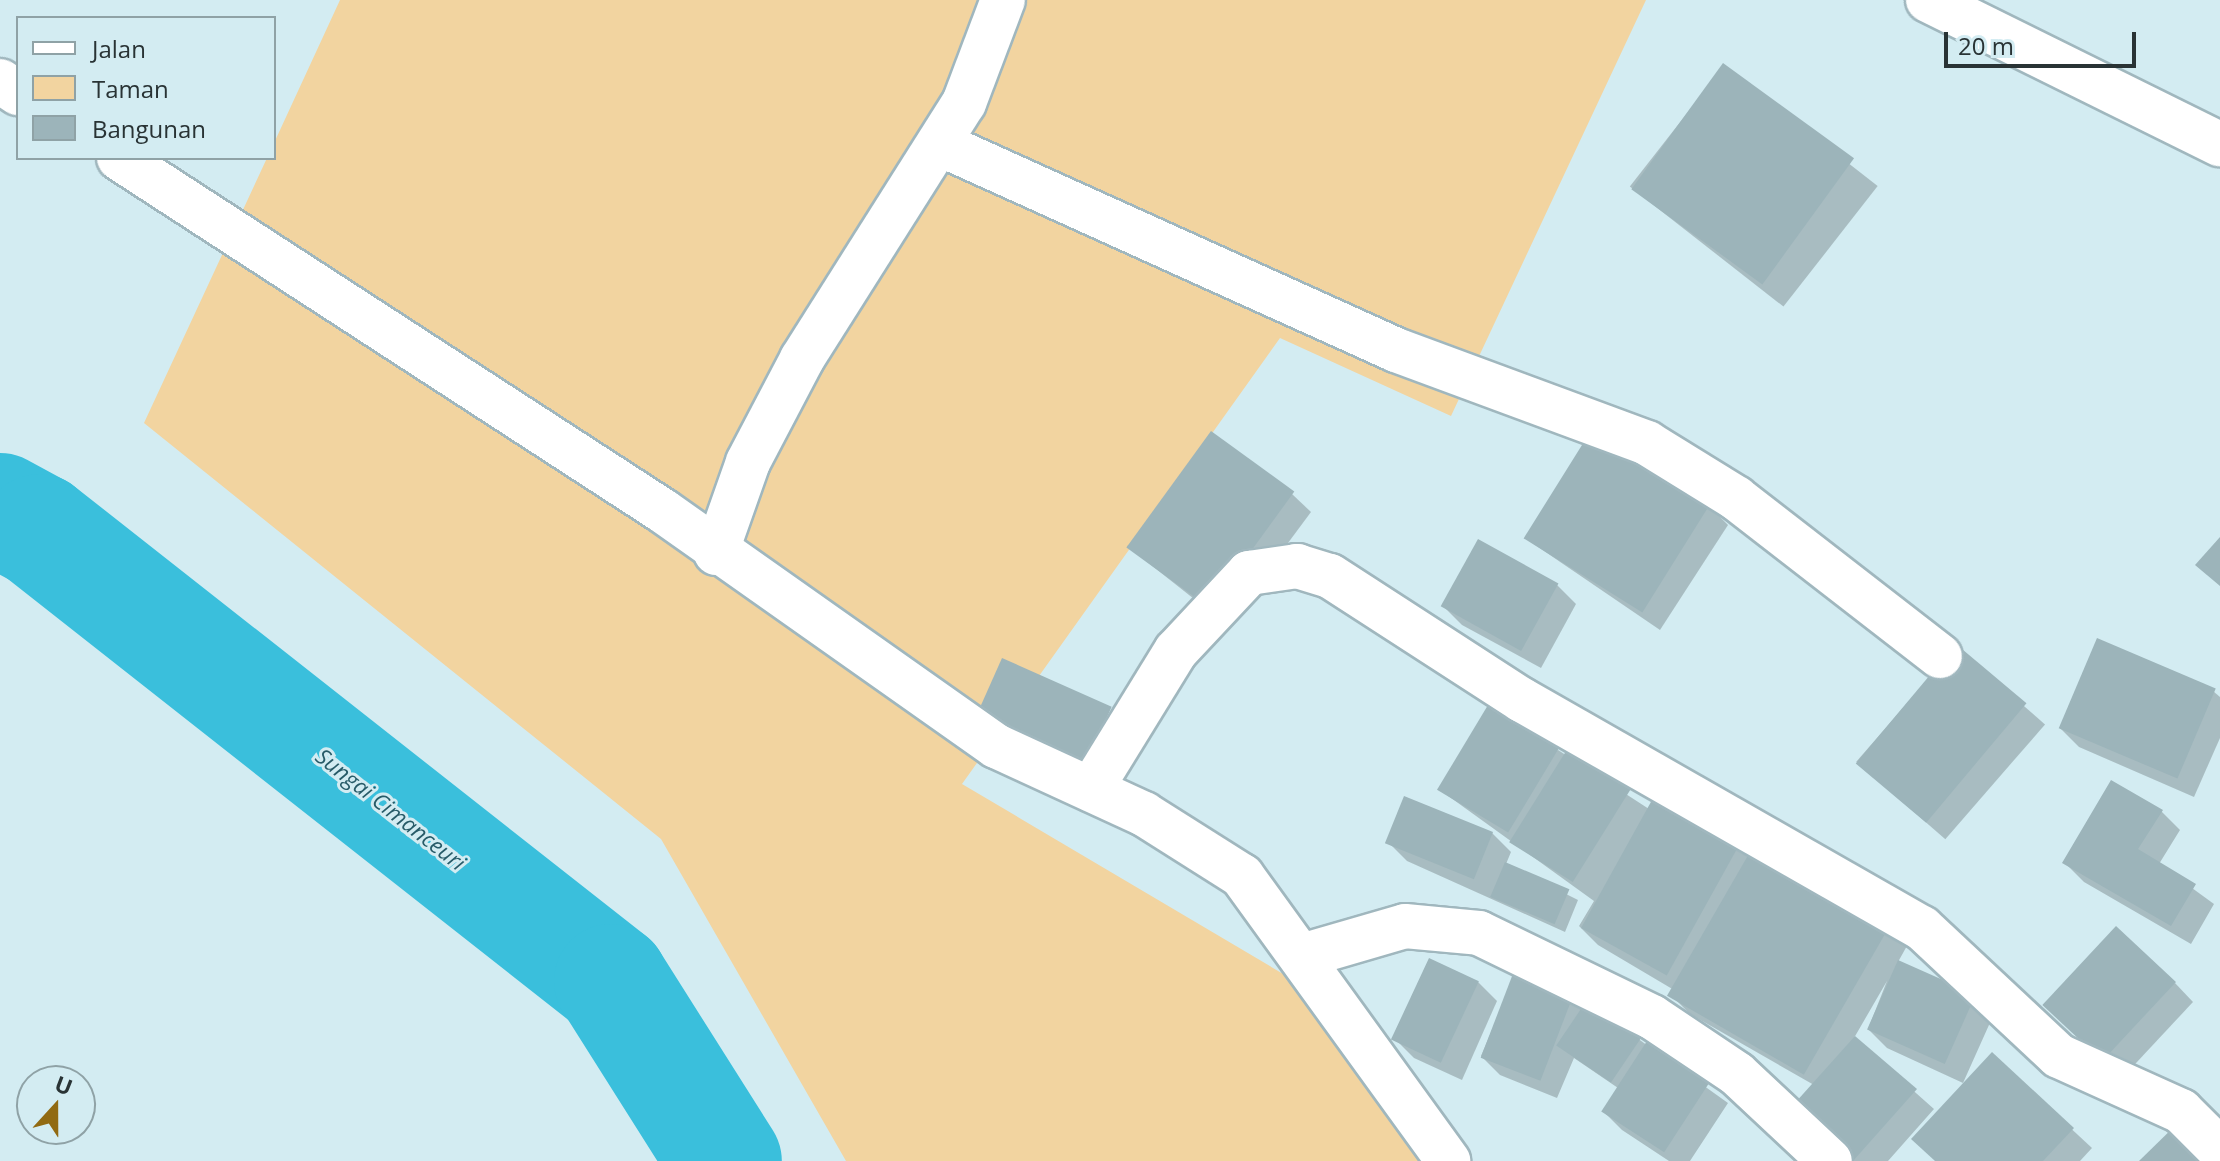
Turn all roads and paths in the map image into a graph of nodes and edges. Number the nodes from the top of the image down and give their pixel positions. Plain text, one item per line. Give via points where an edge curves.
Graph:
1 (1003, 0) edge
2 (1928, 0) edge
3 (940, 144) junction
4 (2220, 144) edge
5 (122, 160) edge
6 (716, 553) junction
7 (1940, 656) dead end
8 (1091, 789) junction
9 (1302, 956) junction
10 (2220, 1150) edge
11 (1448, 1161) edge
12 (1830, 1161) edge

1 - 3 street
2 - 4 street
3 - 6 street via 802,359 748,462
3 - 7 street via 1396,350 1647,443 1736,498
5 - 6 street
6 - 8 street via 996,746
8 - 9 street via 1242,876
8 - 10 street via 1176,651 1249,573 1297,566 1330,576 1522,700 1922,928 2059,1056 2181,1111
9 - 11 street
9 - 12 street via 1405,926 1479,933 1652,1017 1737,1074

